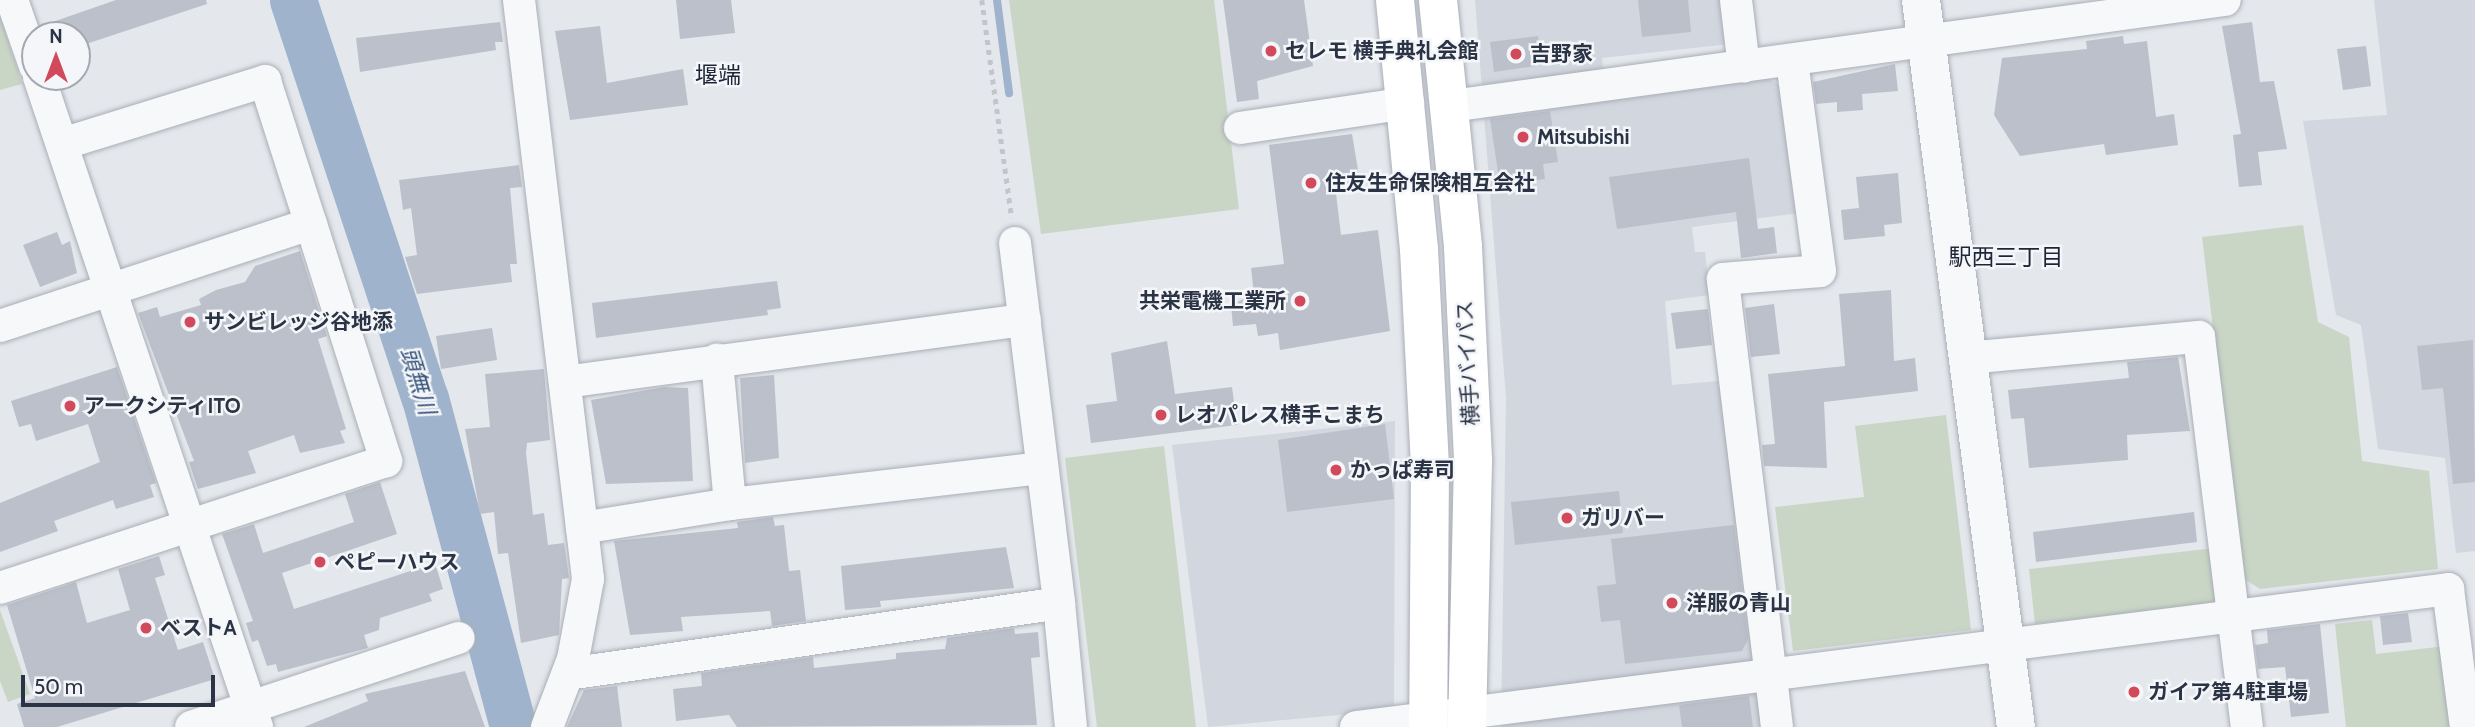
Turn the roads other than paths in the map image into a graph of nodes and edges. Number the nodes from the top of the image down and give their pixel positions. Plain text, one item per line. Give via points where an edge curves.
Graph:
1 (12, 0) edge
2 (519, 0) edge
3 (1395, 0) edge
4 (1438, 0) edge
5 (1736, 0) edge
6 (1921, 0) edge
7 (2225, 0) edge
8 (21, 26) edge
9 (1926, 41) junction
10 (1792, 60) junction
11 (1744, 67) junction
12 (44, 91) edge
13 (1408, 103) junction
14 (1451, 106) junction
15 (1240, 128) dead end
16 (62, 144) junction
17 (311, 224) junction
18 (1015, 243) road end
19 (110, 286) junction
20 (1025, 320) junction
21 (0, 326) edge
22 (1966, 358) junction
23 (717, 360) junction
24 (565, 382) junction
25 (1042, 468) junction
26 (730, 504) junction
27 (190, 526) junction
28 (582, 528) junction
29 (0, 588) edge
30 (1059, 603) junction
31 (2234, 617) junction
32 (458, 638) dead end
33 (2005, 642) junction
34 (568, 674) junction
35 (1770, 675) junction
36 (254, 717) edge
37 (1467, 719) edge
38 (1429, 722) edge
39 (191, 727) edge
40 (547, 727) edge
41 (1071, 727) edge
42 (1356, 727) edge
43 (1777, 727) edge
44 (2016, 727) edge
45 (2247, 727) edge
46 (2466, 727) edge

1 - 8 street
2 - 24 street
3 - 13 highway, 横手バイパス
4 - 14 highway, 横手バイパス
5 - 11 street
6 - 9 street
7 - 9 street
9 - 10 street
9 - 22 street
10 - 11 street
10 - 35 street via 1820,271 1723,279
11 - 14 street
12 - 16 street
13 - 15 street
13 - 38 highway, 横手バイパス via 1430,466
14 - 37 highway, 横手バイパス via 1473,462
16 - 17 street via 265,81
16 - 19 street
17 - 19 street
17 - 27 street via 386,461
18 - 20 street
19 - 21 street
19 - 27 street
20 - 23 street
20 - 25 street
22 - 31 street via 2199,337
22 - 33 street
23 - 24 street
23 - 26 street
24 - 28 street
25 - 26 street
25 - 30 street
26 - 28 street
27 - 29 street
27 - 36 street
28 - 34 street via 588,579
30 - 34 street
30 - 41 street
31 - 33 street
31 - 45 street
31 - 46 street via 2448,589
32 - 36 street
33 - 35 street
33 - 44 street
34 - 40 street
35 - 37 street
35 - 43 street
36 - 39 street
37 - 38 street
38 - 42 street

